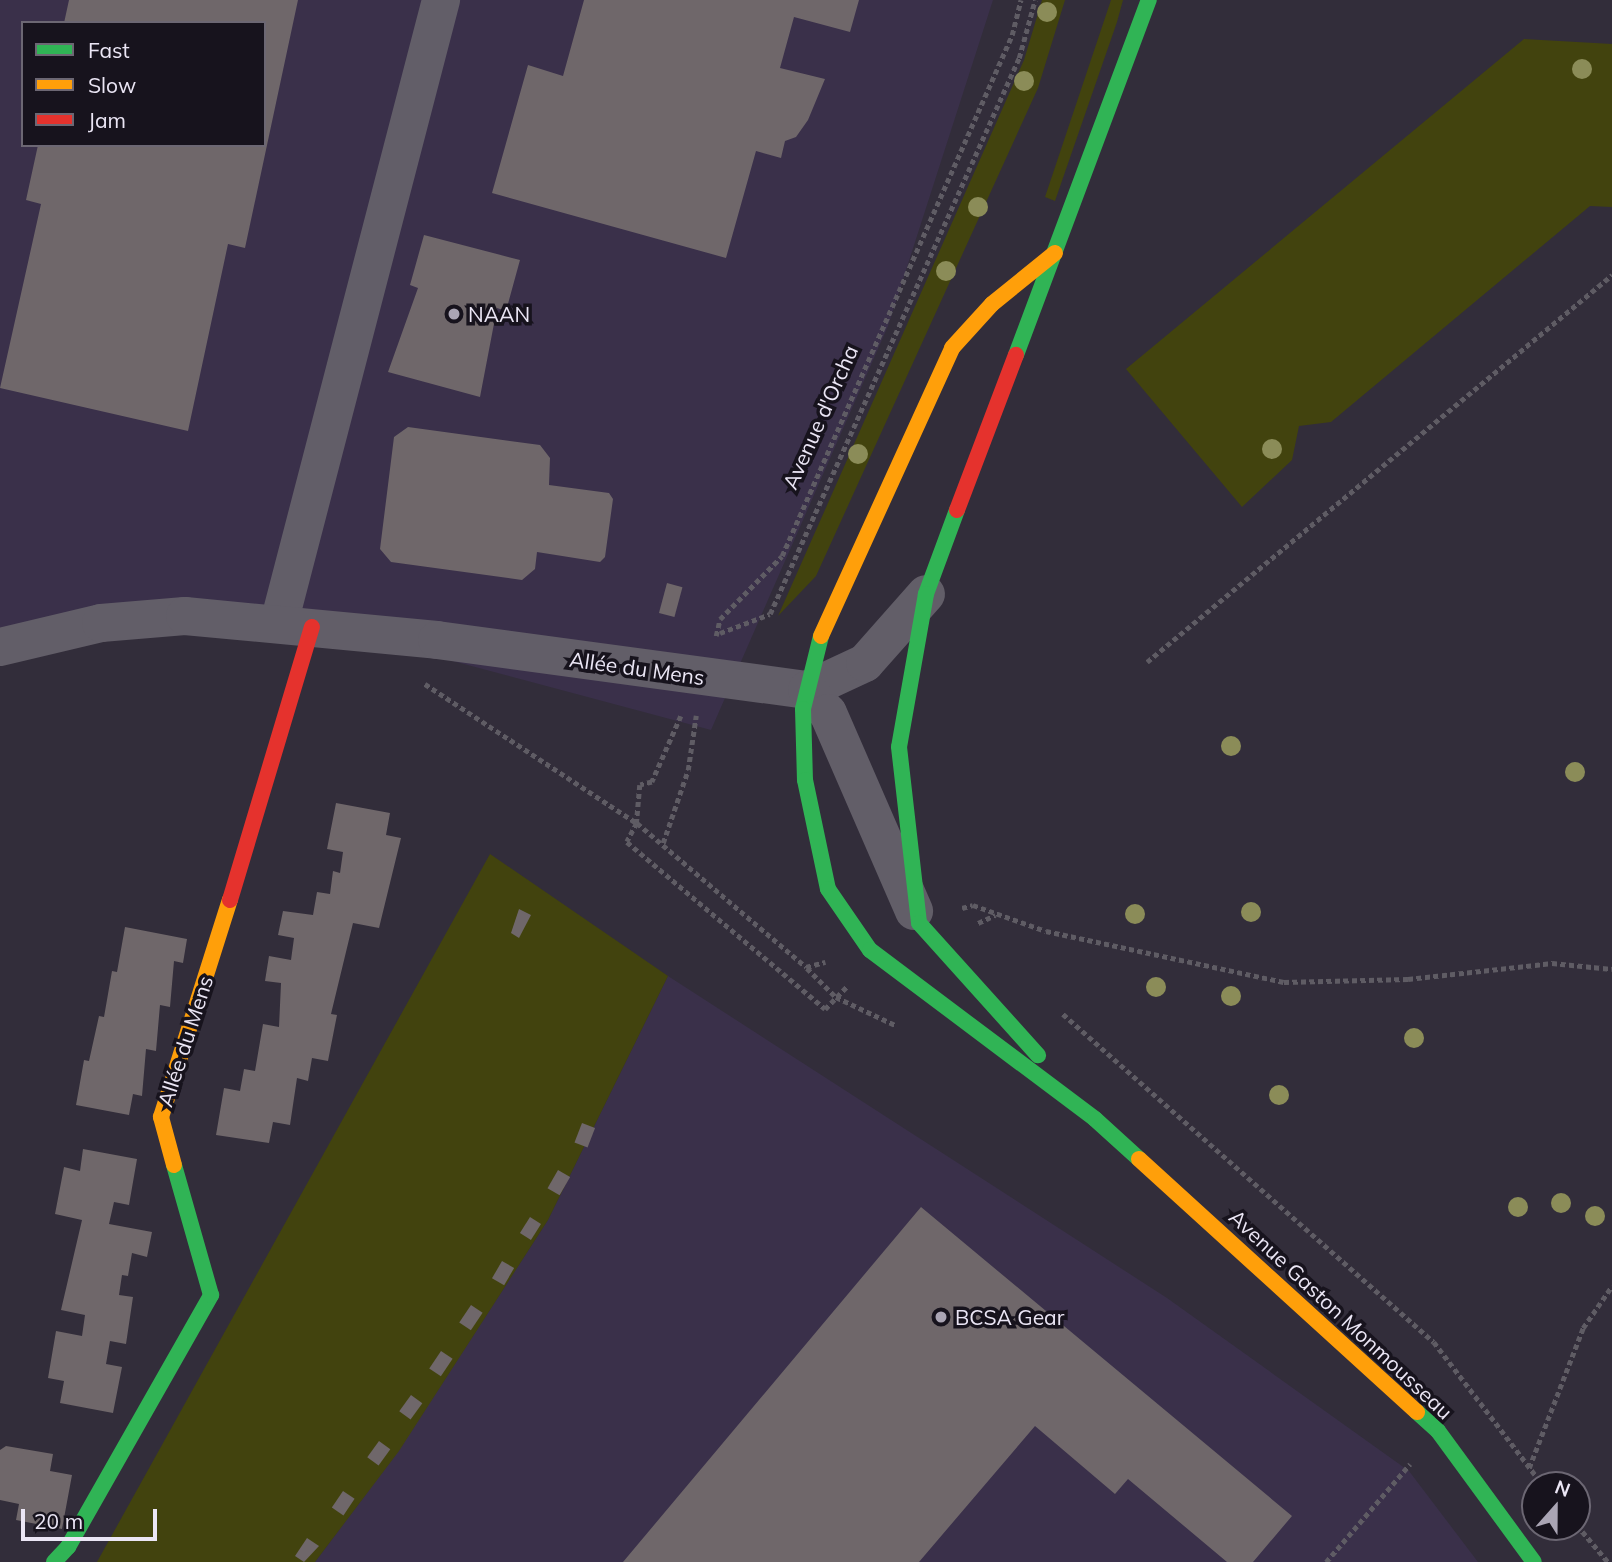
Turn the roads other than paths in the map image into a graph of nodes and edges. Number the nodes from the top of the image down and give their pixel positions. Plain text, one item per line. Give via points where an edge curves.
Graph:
1 (441, 0) edge
2 (1149, 0) edge
3 (1055, 253) junction
4 (926, 594) junction
5 (295, 625) junction
6 (0, 647) edge
7 (807, 690) junction
8 (919, 923) junction
9 (1095, 1119) junction
10 (54, 1562) edge
11 (1534, 1562) edge

1 - 5 street
2 - 3 main road
3 - 4 main road
3 - 7 main road via 992,304 952,348 822,634
4 - 7 street via 865,663
4 - 8 main road via 899,747
5 - 6 street, Allée du Mens via 185,616 101,623
5 - 7 street, Allée du Mens
5 - 10 main road, Allée du Mens via 301,677 161,1117 211,1295 68,1547
7 - 8 street via 828,713
7 - 9 main road, Avenue Gaston Monmousseau via 805,780 828,889 870,950
8 - 9 main road, Avenue Gaston Monmousseau
9 - 11 main road, Avenue Gaston Monmousseau via 1294,1294 1438,1431

